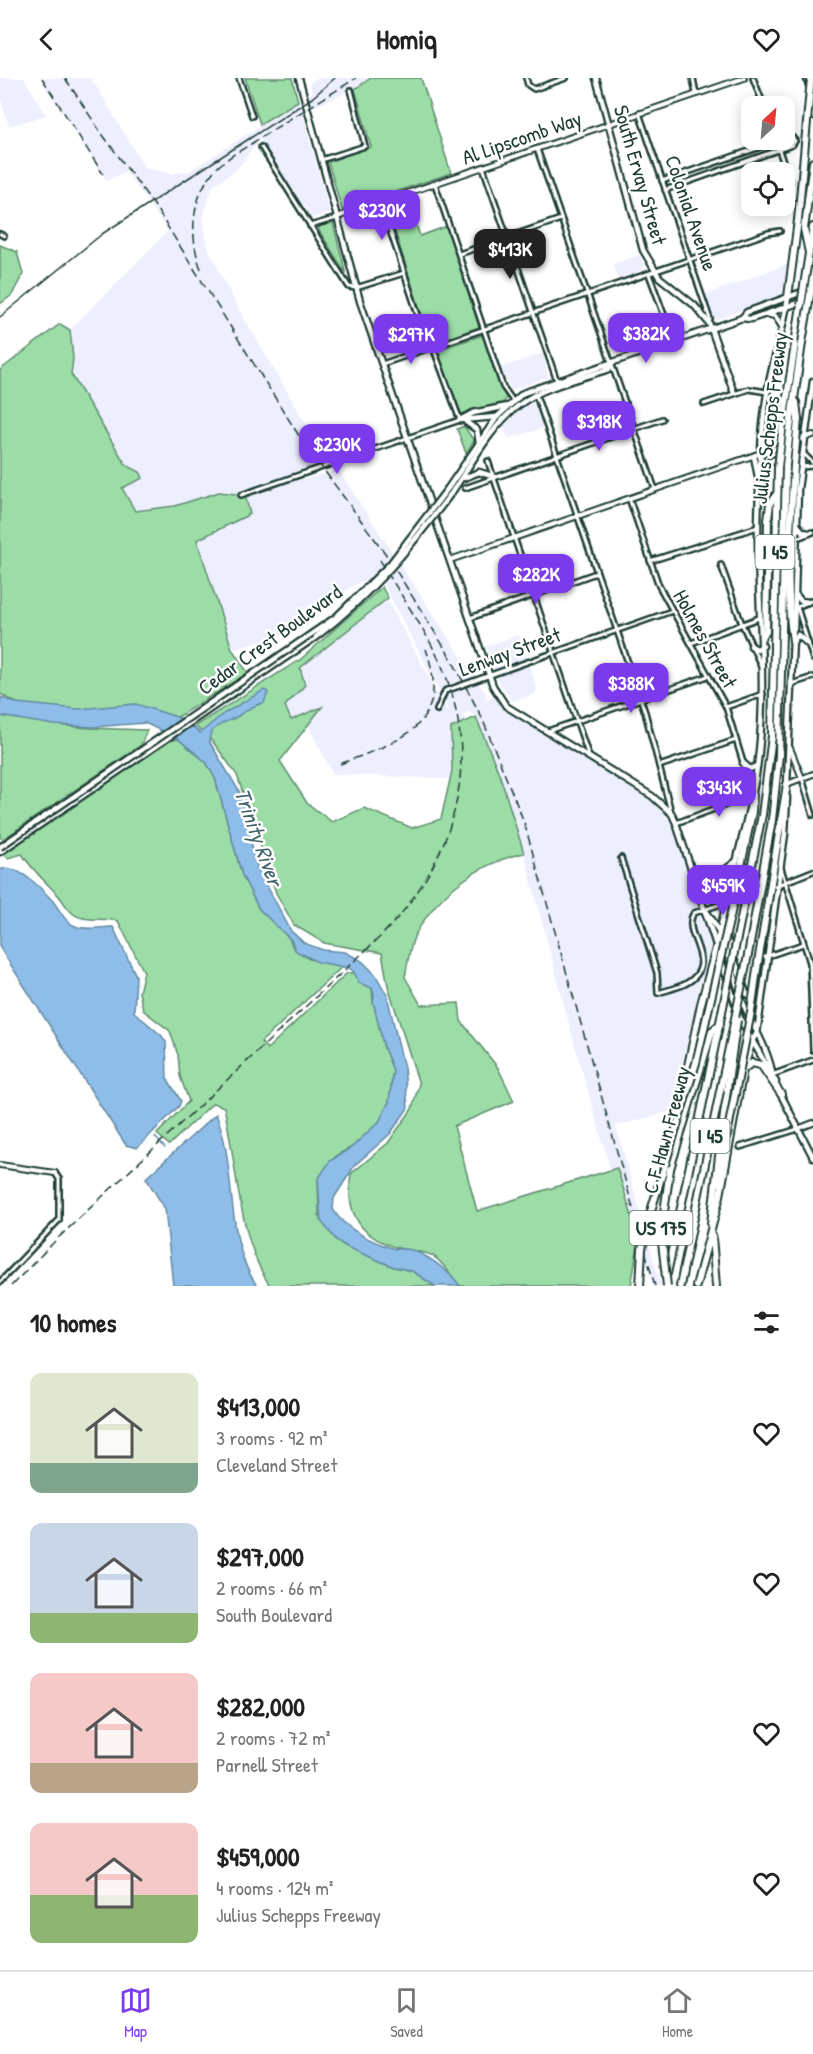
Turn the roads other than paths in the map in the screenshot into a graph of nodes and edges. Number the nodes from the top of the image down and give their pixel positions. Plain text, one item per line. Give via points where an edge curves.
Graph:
1 (239, 78) edge
2 (299, 78) edge
3 (526, 78) edge
4 (566, 78) edge
5 (596, 78) edge
6 (693, 78) edge
7 (744, 78) edge
8 (753, 78) edge
9 (808, 79) edge
10 (351, 90) dead end
11 (696, 95) junction
12 (760, 96) edge
13 (813, 96) edge
14 (639, 113) junction
15 (252, 116) dead end
16 (813, 116) edge
17 (607, 124) junction
18 (261, 147) dead end
19 (537, 149) junction
20 (748, 150) edge
21 (775, 150) edge
22 (321, 160) junction
23 (813, 162) edge
24 (483, 167) junction
25 (662, 181) junction
26 (435, 184) junction
27 (665, 190) junction
28 (381, 203) junction
29 (337, 218) junction
30 (561, 219) junction
31 (310, 226) junction
32 (813, 228) edge
33 (780, 231) dead end
34 (507, 238) junction
35 (809, 253) junction
36 (459, 254) junction
37 (690, 260) junction
38 (655, 272) junction
39 (404, 273) junction
40 (649, 274) junction
41 (813, 278) edge
42 (357, 288) junction
43 (813, 288) edge
44 (587, 295) junction
45 (788, 297) junction
46 (813, 298) edge
47 (787, 306) junction
48 (533, 313) junction
49 (767, 314) junction
50 (742, 318) junction
51 (710, 326) junction
52 (782, 326) junction
53 (485, 330) junction
54 (674, 342) junction
55 (433, 347) junction
56 (382, 364) junction
57 (611, 365) junction
58 (556, 380) junction
59 (813, 381) edge
60 (558, 386) junction
61 (767, 392) junction
62 (734, 393) junction
63 (536, 395) junction
64 (513, 401) junction
65 (704, 404) dead end
66 (508, 406) junction
67 (483, 411) junction
68 (497, 417) junction
69 (506, 417) junction
70 (662, 419) dead end
71 (460, 420) junction
72 (795, 420) junction
73 (497, 428) junction
74 (634, 429) junction
75 (813, 435) edge
76 (806, 437) junction
77 (409, 438) junction
78 (478, 443) junction
79 (761, 453) junction
80 (804, 453) junction
81 (557, 456) junction
82 (754, 456) junction
83 (488, 461) dead end
84 (813, 465) edge
85 (799, 466) junction
86 (760, 468) junction
87 (495, 477) junction
88 (459, 482) junction
89 (759, 485) junction
90 (465, 488) dead end
91 (655, 489) junction
92 (450, 490) junction
93 (241, 495) dead end
94 (776, 495) junction
95 (629, 498) junction
96 (577, 516) junction
97 (798, 526) junction
98 (758, 527) junction
99 (811, 532) edge
100 (515, 537) junction
101 (797, 538) junction
102 (450, 560) junction
103 (650, 561) junction
104 (721, 565) dead end
105 (596, 573) junction
106 (795, 594) junction
107 (534, 595) junction
108 (811, 601) edge
109 (796, 607) junction
110 (672, 611) junction
111 (470, 618) junction
112 (761, 618) junction
113 (742, 624) junction
114 (616, 631) junction
115 (762, 637) junction
116 (793, 641) junction
117 (691, 643) junction
118 (808, 645) junction
119 (751, 646) junction
120 (763, 646) junction
121 (555, 652) junction
122 (813, 659) edge
123 (764, 672) junction
124 (488, 674) junction
125 (708, 676) junction
126 (813, 677) edge
127 (791, 684) junction
128 (763, 694) junction
129 (640, 700) junction
130 (726, 707) junction
131 (437, 710) dead end
132 (578, 721) junction
133 (547, 731) junction
134 (736, 740) junction
135 (790, 748) junction
136 (589, 758) junction
137 (743, 763) junction
138 (757, 765) junction
139 (659, 766) junction
140 (813, 774) edge
141 (802, 778) junction
142 (787, 784) junction
143 (753, 795) junction
144 (672, 814) junction
145 (813, 815) edge
146 (676, 823) junction
147 (0, 847) edge
148 (0, 852) edge
149 (621, 858) dead end
150 (737, 860) junction
151 (780, 864) junction
152 (726, 869) junction
153 (734, 871) junction
154 (813, 871) edge
155 (696, 879) junction
156 (785, 881) junction
157 (776, 886) junction
158 (727, 902) junction
159 (705, 910) junction
160 (722, 925) junction
161 (719, 935) junction
162 (804, 944) junction
163 (716, 948) junction
164 (765, 957) junction
165 (811, 963) edge
166 (761, 996) junction
167 (738, 1001) junction
168 (758, 1020) junction
169 (741, 1021) junction
170 (720, 1023) junction
171 (752, 1025) junction
172 (757, 1033) junction
173 (752, 1041) junction
174 (813, 1050) edge
175 (813, 1060) edge
176 (743, 1070) junction
177 (772, 1075) junction
178 (781, 1094) junction
179 (813, 1123) edge
180 (800, 1128) junction
181 (673, 1140) junction
182 (740, 1148) dead end
183 (813, 1157) edge
184 (0, 1165) edge
185 (55, 1173) joint
186 (714, 1219) junction
187 (0, 1282) edge
188 (640, 1286) edge
189 (666, 1286) edge
190 (680, 1286) edge
191 (696, 1286) edge
192 (716, 1286) edge

1 - 15 street
2 - 22 main road
3 - 4 street via 530,88
5 - 17 main road, South Ervay Street
6 - 11 street
7 - 11 street, Al Lipscomb Way
8 - 12 street
9 - 13 main road
9 - 16 highway
9 - 45 highway, bridge
10 - 22 street via 365,146
11 - 14 street, Al Lipscomb Way
14 - 17 street, Al Lipscomb Way
14 - 25 street, Colonial Avenue
17 - 19 street, Al Lipscomb Way
17 - 38 main road, South Ervay Street via 643,250
18 - 31 street
19 - 24 street, Al Lipscomb Way
19 - 30 street
20 - 25 street
21 - 27 street
22 - 29 main road
23 - 35 highway via 804,229
24 - 26 street, Al Lipscomb Way
24 - 34 street
25 - 27 street, Colonial Avenue
26 - 28 street, Al Lipscomb Way
26 - 36 street
27 - 37 street, Colonial Avenue
28 - 29 street, Al Lipscomb Way
28 - 39 street
29 - 31 street, Al Lipscomb Way
29 - 42 main road
30 - 34 street
30 - 44 street
31 - 42 street via 347,285
32 - 35 highway, Julius Schepps Freeway / I 45
33 - 37 street
34 - 36 street
34 - 48 street
35 - 94 highway, Julius Schepps Freeway / I 45, bridge
36 - 53 street
37 - 38 street
37 - 51 street, Colonial Avenue
38 - 40 street
38 - 51 main road, South Ervay Street via 694,305
39 - 42 street
39 - 55 street via 426,339
40 - 44 street
40 - 54 street, South Ervay Street
41 - 72 highway, Julius Schepps Freeway, bridge via 794,394
42 - 56 main road
43 - 45 main road
44 - 48 street
44 - 57 street
45 - 47 main road, Julius Schepps Freeway
45 - 50 main road via 747,312
46 - 47 main road
47 - 49 main road
47 - 52 main road, Julius Schepps Freeway
48 - 53 street
48 - 58 street
49 - 50 main road
49 - 52 main road via 775,316
50 - 51 main road
51 - 54 main road
51 - 62 main road, Colonial Avenue
52 - 61 main road, Julius Schepps Freeway
53 - 55 street
53 - 64 street via 505,390
54 - 57 main road
55 - 56 street
55 - 71 street
56 - 77 main road
57 - 58 main road, Cedar Crest Boulevard
57 - 60 main road, Cedar Crest Boulevard
57 - 74 street
58 - 60 street
58 - 64 main road, Cedar Crest Boulevard
59 - 76 main road, Julius Schepps Freeway
60 - 63 main road, Cedar Crest Boulevard
61 - 62 street via 749,389
61 - 79 main road, Julius Schepps Freeway
62 - 65 street
63 - 69 main road, Cedar Crest Boulevard
63 - 81 street
64 - 66 main road, Cedar Crest Boulevard
66 - 67 main road
66 - 68 main road, Cedar Crest Boulevard
67 - 68 main road
67 - 71 main road
68 - 69 main road
68 - 71 main road
68 - 73 main road
68 - 78 main road, Cedar Crest Boulevard
69 - 73 main road, Cedar Crest Boulevard
70 - 74 street
71 - 77 street
71 - 78 main road via 474,427
72 - 85 highway, bridge
72 - 167 highway, Julius Schepps Freeway / I 45, bridge via 786,465 778,768 768,847
73 - 88 main road, Cedar Crest Boulevard
74 - 81 street
74 - 91 street
75 - 76 street
76 - 79 street
76 - 80 main road, Julius Schepps Freeway
77 - 93 street
77 - 102 main road
78 - 92 main road, Cedar Crest Boulevard
79 - 82 street
79 - 86 main road, Julius Schepps Freeway
80 - 84 street
80 - 85 main road, Julius Schepps Freeway
81 - 87 street
81 - 96 street
82 - 89 main road
82 - 91 street
83 - 87 street
84 - 85 street
85 - 86 main road via 796,457 788,455
85 - 97 main road, Julius Schepps Freeway
85 - 116 highway via 790,551
86 - 89 main road, Julius Schepps Freeway
87 - 88 main road via 474,473
87 - 90 street
87 - 100 street
88 - 92 main road, Cedar Crest Boulevard
89 - 98 main road, Julius Schepps Freeway
91 - 95 street
92 - 147 main road, Cedar Crest Boulevard, bridge via 390,564 336,616
92 - 148 main road, Cedar Crest Boulevard, bridge via 383,578 334,623
94 - 115 highway via 770,502 768,520 766,632
94 - 170 highway, Julius Schepps Freeway / I 45, bridge via 771,743 760,828
95 - 96 street
95 - 103 street, Holmes Street
96 - 100 street
96 - 105 street
97 - 99 main road via 803,532
97 - 101 main road, Julius Schepps Freeway
98 - 103 street
98 - 112 main road, Julius Schepps Freeway
99 - 101 street
100 - 102 street
100 - 107 street
101 - 106 main road, Julius Schepps Freeway
102 - 111 main road
103 - 110 street, Holmes Street
104 - 113 street
105 - 107 street
105 - 114 street
106 - 108 main road via 801,601
106 - 109 main road, Julius Schepps Freeway
107 - 111 street
107 - 121 street
108 - 109 street
109 - 116 main road, Julius Schepps Freeway
109 - 118 street
110 - 114 street, Lenway Street
110 - 117 street, Holmes Street
111 - 124 main road
112 - 113 street
112 - 115 main road, Julius Schepps Freeway
113 - 117 street
113 - 119 street
114 - 121 street, Lenway Street
114 - 129 street
115 - 120 main road, Julius Schepps Freeway
116 - 118 main road via 798,635
116 - 127 main road, Julius Schepps Freeway
117 - 125 street, Holmes Street
118 - 122 street
119 - 120 main road via 757,650
119 - 123 street
120 - 123 main road, Julius Schepps Freeway
121 - 124 street, Lenway Street
121 - 132 street
123 - 128 main road, Julius Schepps Freeway
124 - 131 street, Lenway Street via 445,691
124 - 133 main road via 506,706
125 - 129 street
125 - 130 street, Holmes Street
126 - 127 street
127 - 135 main road, Julius Schepps Freeway
128 - 130 street
128 - 138 main road, Julius Schepps Freeway
129 - 132 street
129 - 139 street
130 - 134 street, Holmes Street
132 - 133 street
132 - 136 street
133 - 136 main road
134 - 137 street, Holmes Street
134 - 139 street
135 - 141 street
135 - 142 main road, Julius Schepps Freeway
136 - 144 main road via 652,796
137 - 138 main road via 750,769
137 - 143 street, Holmes Street
138 - 143 main road, Julius Schepps Freeway
139 - 144 street
140 - 141 street
141 - 142 street
141 - 145 street
142 - 151 main road, Julius Schepps Freeway
142 - 186 highway, bridge
143 - 146 street
143 - 150 main road, Julius Schepps Freeway
143 - 181 highway, bridge via 736,891 700,1046
144 - 146 main road
146 - 155 main road
149 - 159 street via 657,973 658,993 686,983 697,973 701,953 690,920 694,913
150 - 152 main road
150 - 153 main road, Julius Schepps Freeway
151 - 156 street
151 - 157 main road, Julius Schepps Freeway
152 - 153 main road
152 - 155 street
153 - 158 main road, Julius Schepps Freeway
154 - 156 street
155 - 159 main road
156 - 157 street
156 - 162 street
157 - 164 main road, Julius Schepps Freeway
158 - 159 street
158 - 160 main road, Julius Schepps Freeway
159 - 161 main road
159 - 163 main road
160 - 161 main road, Julius Schepps Freeway
160 - 166 main road via 746,993 752,998
161 - 163 main road, Julius Schepps Freeway
161 - 171 main road
162 - 164 street
162 - 165 street
163 - 169 main road
163 - 181 highway, bridge
164 - 166 main road, Julius Schepps Freeway
165 - 174 street
166 - 168 main road, Julius Schepps Freeway
167 - 190 highway, Julius Schepps Freeway / I 45, bridge
167 - 192 highway, US 175, bridge via 737,1038 711,1208
168 - 171 main road
168 - 172 main road, Julius Schepps Freeway
169 - 171 main road
169 - 173 main road
170 - 189 highway, Julius Schepps Freeway / I 45, bridge
170 - 189 highway, C F Hawn Freeway / US 175, bridge via 712,1031 666,1186 661,1234
171 - 172 main road
172 - 173 main road, Julius Schepps Freeway
172 - 177 main road
173 - 176 highway
173 - 177 main road
175 - 177 street
176 - 178 highway via 752,1063 761,1065
176 - 186 highway
177 - 178 main road
178 - 180 main road
179 - 180 street
180 - 182 street
180 - 183 main road
181 - 188 highway, bridge via 647,1224
184 - 185 street
185 - 187 street via 59,1179 58,1220
186 - 191 highway

